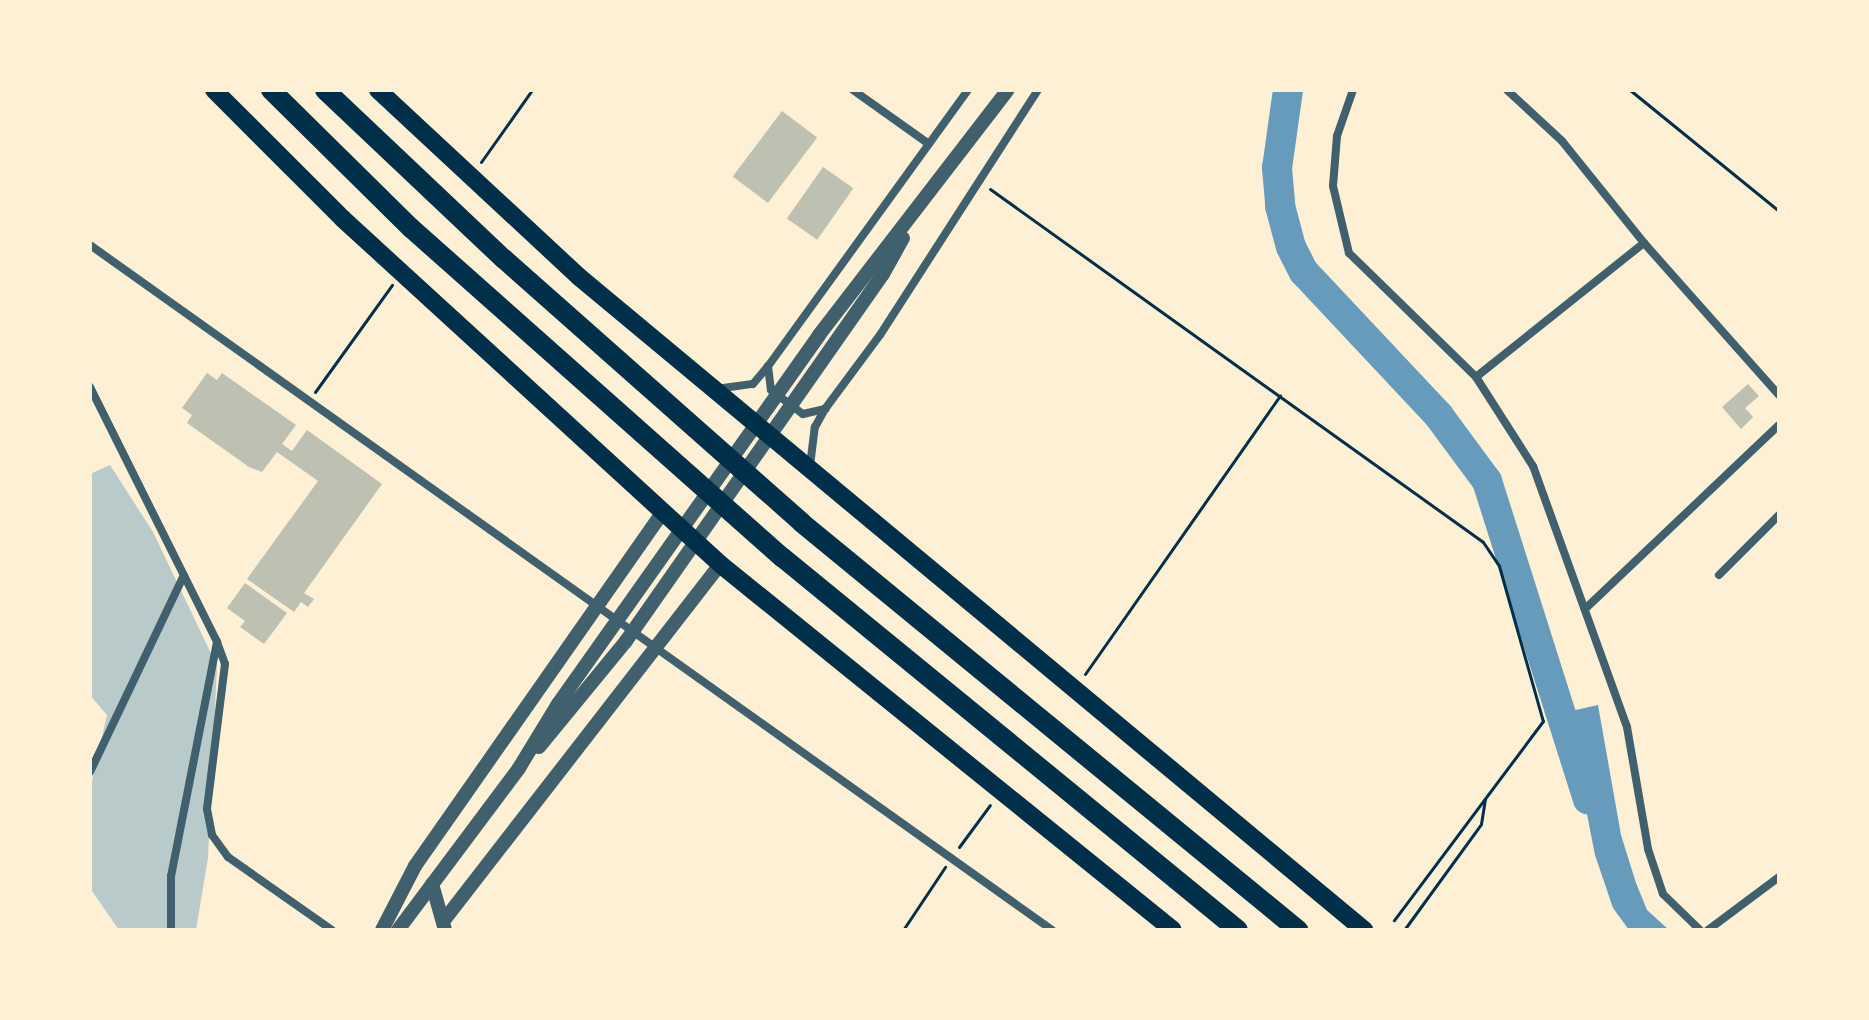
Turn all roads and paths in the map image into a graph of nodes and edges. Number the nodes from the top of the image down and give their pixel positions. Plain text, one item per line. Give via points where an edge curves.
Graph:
1 (214, 90) edge
2 (271, 90) edge
3 (325, 90) edge
4 (378, 90) edge
5 (532, 90) edge
6 (853, 90) edge
7 (968, 90) edge
8 (1008, 90) edge
9 (1038, 90) edge
10 (1353, 90) edge
11 (1507, 90) edge
12 (1630, 90) edge
13 (929, 144) junction
14 (469, 178) junction
15 (977, 180) junction
16 (1779, 211) edge
17 (915, 216) junction
18 (1644, 243) junction
19 (90, 245) edge
20 (402, 273) junction
21 (768, 366) junction
22 (1476, 377) junction
23 (90, 387) edge
24 (711, 390) junction
25 (1779, 395) edge
26 (1280, 396) junction
27 (308, 402) junction
28 (825, 409) junction
29 (1779, 425) edge
30 (809, 472) junction
31 (663, 512) junction
32 (1779, 515) edge
33 (720, 564) junction
34 (184, 575) junction
35 (1719, 575) dead end
36 (598, 608) junction
37 (1585, 609) junction
38 (217, 642) junction
39 (655, 650) junction
40 (1073, 693) junction
41 (519, 768) junction
42 (90, 772) edge
43 (999, 793) junction
44 (1486, 798) junction
45 (952, 856) junction
46 (1779, 877) edge
47 (432, 884) junction
48 (1394, 920) dead end
49 (445, 924) edge
50 (171, 930) edge
51 (332, 930) edge
52 (382, 930) edge
53 (398, 930) edge
54 (903, 930) edge
55 (1052, 930) edge
56 (1173, 930) edge
57 (1238, 930) edge
58 (1298, 930) edge
59 (1364, 930) edge
60 (1404, 930) edge
61 (1700, 930) edge
62 (1708, 930) edge

1 - 20 highway
2 - 57 highway via 422,239 702,487
3 - 58 highway via 504,259 802,523
4 - 14 highway
5 - 14 path
6 - 13 street
7 - 13 street
8 - 17 street
9 - 15 street
10 - 22 street via 1337,136 1333,186 1349,253
11 - 18 street via 1562,141
12 - 16 path
13 - 21 street
14 - 24 highway
15 - 26 path
15 - 28 street via 880,335
17 - 41 street via 819,335
17 - 41 street via 834,346 626,641 570,714
18 - 22 street
18 - 25 street
19 - 27 street
20 - 27 path
20 - 31 highway
21 - 24 street via 753,384
21 - 28 street via 771,390 803,414
22 - 37 street via 1533,466
23 - 34 street
24 - 30 highway
26 - 40 path
26 - 44 path via 1483,542 1499,566 1543,721
27 - 36 street
28 - 30 street via 815,427
29 - 37 street
30 - 40 highway
31 - 33 highway
31 - 36 street
32 - 35 street
33 - 39 street
33 - 43 highway
34 - 38 street
34 - 42 street
36 - 39 street
36 - 52 street via 415,866
37 - 61 street via 1627,727 1648,849 1663,894
38 - 50 street via 171,876
38 - 51 street via 225,664 207,809 212,835 228,857
39 - 45 street
39 - 49 street
40 - 59 highway
41 - 47 street
43 - 45 path
43 - 56 highway
44 - 48 path
44 - 60 path via 1481,824
45 - 54 path
45 - 55 street
46 - 62 street
47 - 49 street
47 - 53 street

